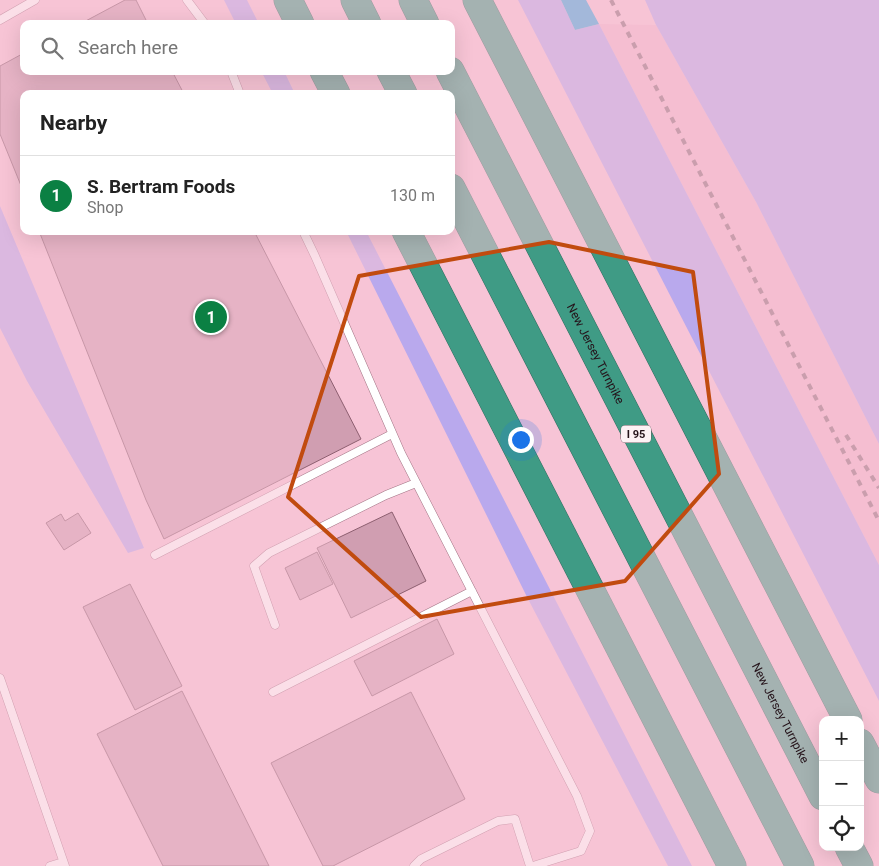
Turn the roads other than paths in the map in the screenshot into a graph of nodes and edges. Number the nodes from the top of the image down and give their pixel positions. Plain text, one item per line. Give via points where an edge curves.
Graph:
1 (35, 0) edge
2 (187, 0) edge
3 (288, 0) edge
4 (355, 0) edge
5 (413, 0) edge
6 (477, 0) edge
7 (0, 20) edge
8 (202, 20) edge
9 (298, 20) edge
10 (365, 20) edge
11 (423, 20) edge
12 (233, 75) edge
13 (326, 75) edge
14 (393, 75) edge
15 (452, 75) edge
16 (238, 90) edge
17 (334, 90) edge
18 (401, 90) edge
19 (455, 196) edge
20 (305, 235) edge
21 (408, 235) edge
22 (392, 434) junction
23 (416, 483) junction
24 (156, 555) dead end
25 (472, 591) junction
26 (275, 625) dead end
27 (0, 678) edge
28 (273, 692) dead end
29 (846, 716) edge
30 (864, 751) edge
31 (879, 779) edge
32 (819, 788) edge
33 (851, 851) edge
34 (64, 864) edge
35 (50, 866) edge
36 (414, 866) edge
37 (531, 866) edge
38 (732, 866) edge
39 (800, 866) edge
40 (859, 866) edge

1 - 7 lane
2 - 8 lane
3 - 9 highway
4 - 10 highway
5 - 11 highway
6 - 29 highway
12 - 16 lane
13 - 17 highway
14 - 18 highway
15 - 32 highway, New Jersey Turnpike / I 95
19 - 39 highway
20 - 22 lane
21 - 38 highway
22 - 23 lane
22 - 24 lane
23 - 25 lane
23 - 26 lane via 269,553 254,566
25 - 28 lane
25 - 37 lane via 577,796 590,831 581,851
27 - 34 lane
30 - 31 highway
33 - 40 highway
34 - 35 lane
36 - 37 lane via 421,859 498,821 515,819

